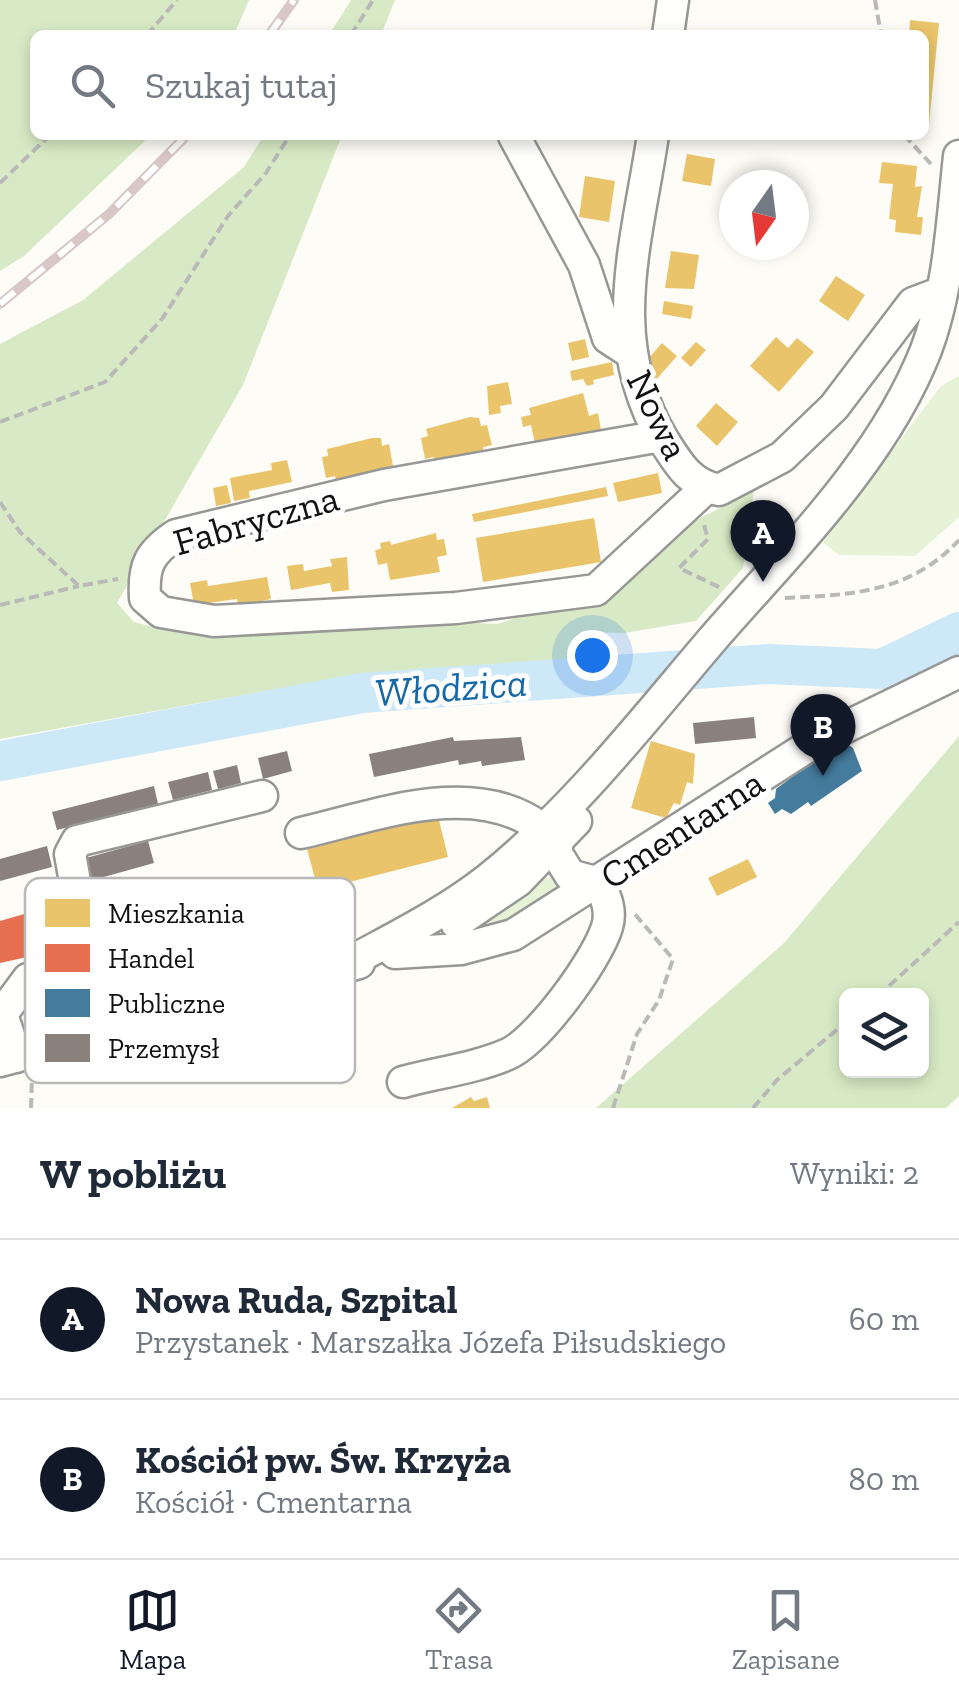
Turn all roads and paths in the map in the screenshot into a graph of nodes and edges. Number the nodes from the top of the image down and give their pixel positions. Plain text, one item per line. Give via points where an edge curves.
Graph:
1 (177, 0) edge
2 (373, 0) edge
3 (673, 0) edge
4 (875, 0) edge
5 (151, 30) edge
6 (354, 30) edge
7 (669, 30) edge
8 (880, 30) edge
9 (45, 140) edge
10 (287, 140) edge
11 (516, 140) edge
12 (652, 140) edge
13 (909, 140) edge
14 (958, 168) edge
15 (0, 183) edge
16 (942, 292) junction
17 (628, 351) junction
18 (0, 422) edge
19 (661, 436) junction
20 (701, 492) junction
21 (0, 502) edge
22 (959, 540) edge
23 (143, 574) junction
24 (78, 586) junction
25 (741, 599) junction
26 (0, 605) edge
27 (959, 672) edge
28 (641, 724) junction
29 (262, 796) dead end
30 (301, 833) dead end
31 (549, 835) junction
32 (74, 878) edge
33 (601, 882) junction
34 (959, 922) edge
35 (395, 953) junction
36 (355, 959) edge
37 (355, 964) edge
38 (25, 983) edge
39 (887, 988) edge
40 (839, 1028) edge
41 (16, 1063) edge
42 (402, 1082) dead end
43 (31, 1108) edge
44 (613, 1108) edge
45 (753, 1108) edge

1 - 5 path
2 - 6 path
3 - 7 street
4 - 8 path
9 - 15 path
10 - 18 path via 162,319 105,382
11 - 17 street via 584,264 608,338
12 - 17 street, Nowa via 627,312
13 - 14 path via 936,168
14 - 16 street
16 - 20 street, Nowa via 913,303 834,407 782,457 733,486
16 - 25 street via 926,350 890,420 838,493
17 - 19 street, Nowa
19 - 20 street, Nowa
19 - 23 street, Fabryczna via 384,485 176,535 152,551
20 - 23 street, Fabryczna via 596,590 456,608 214,621 161,612 145,598
20 - 25 path via 708,539 679,568
21 - 24 path via 20,532
22 - 25 path via 926,571 855,595
23 - 24 path
24 - 26 path
25 - 28 street
27 - 33 street, Cmentarna via 815,742
28 - 31 street
28 - 31 street via 606,784
29 - 32 street via 77,841 70,854
30 - 31 street via 436,801 518,811
31 - 33 street via 570,876
31 - 35 street via 518,881 480,911
31 - 36 street via 444,912
33 - 35 street, Cmentarna via 485,946
33 - 42 street via 609,924 593,959 528,1041 508,1054
33 - 44 path via 673,959 659,1000 637,1034
34 - 39 path
35 - 37 street
38 - 41 street via 2,1014
40 - 45 path
41 - 43 path

